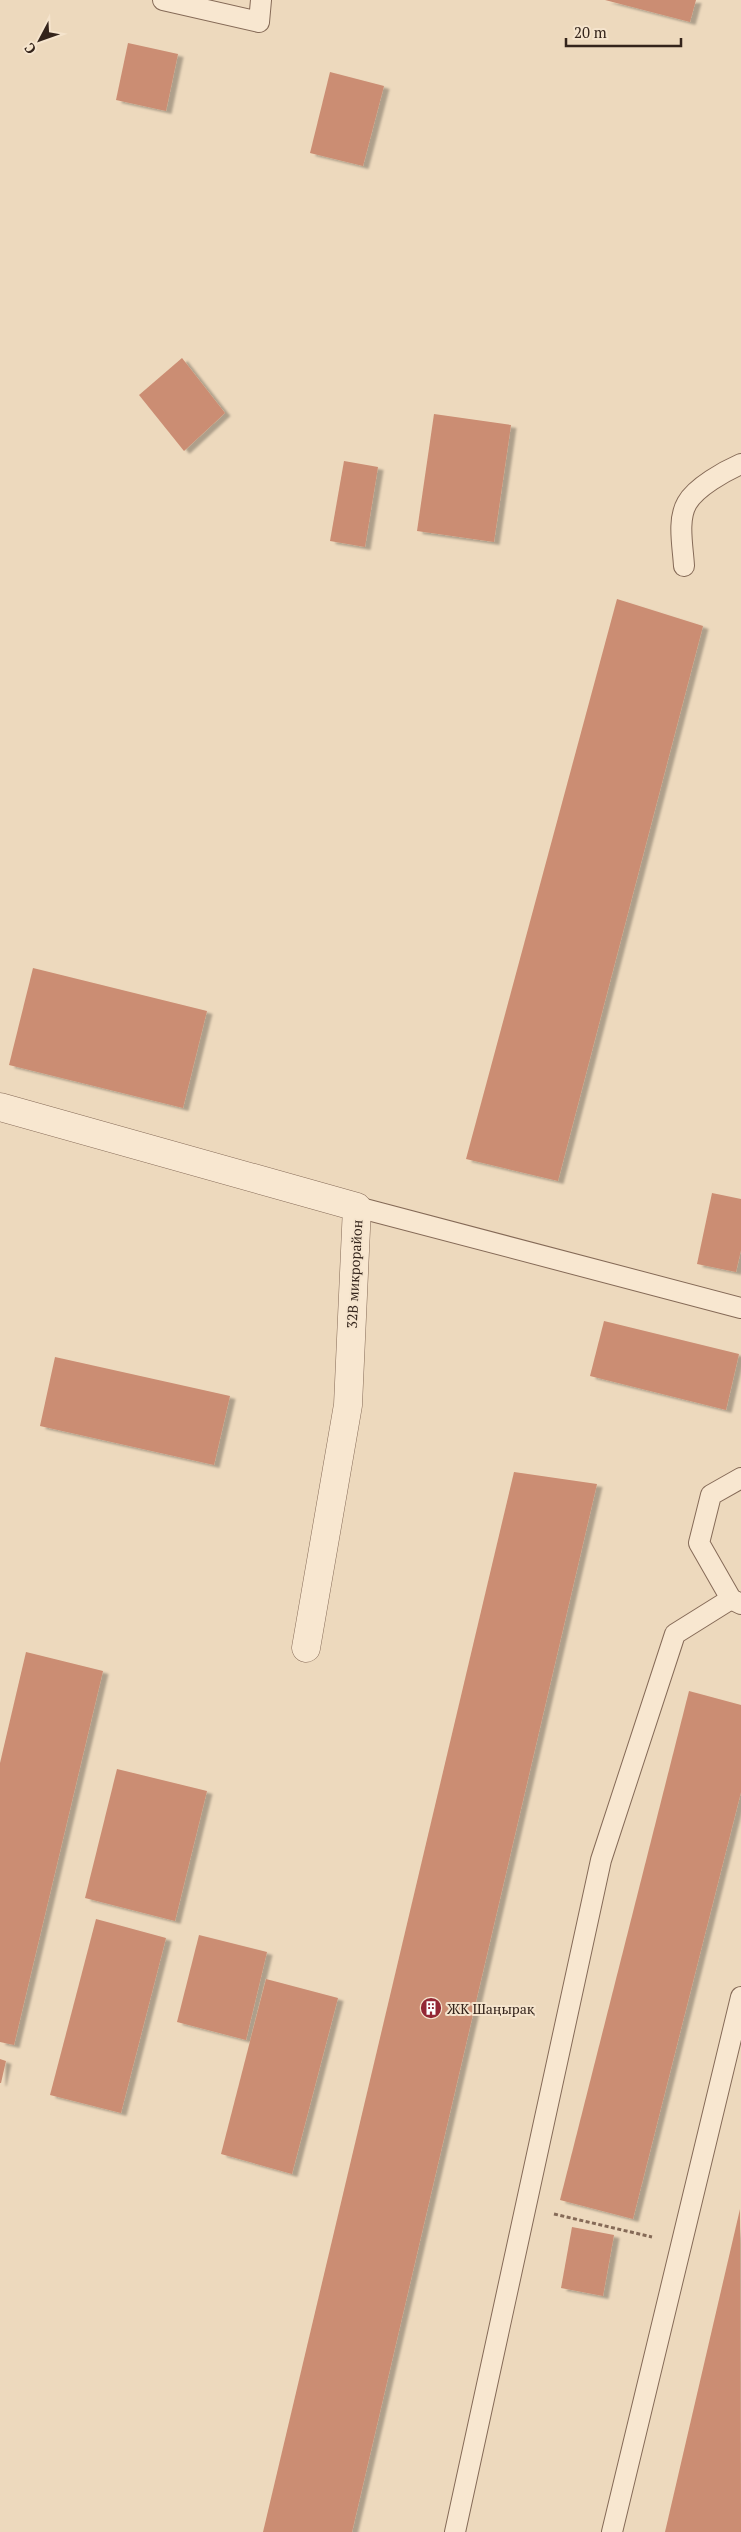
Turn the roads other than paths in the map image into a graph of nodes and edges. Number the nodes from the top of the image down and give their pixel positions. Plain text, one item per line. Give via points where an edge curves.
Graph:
1 (162, 0) edge
2 (261, 0) edge
3 (741, 464) edge
4 (684, 566) dead end
5 (0, 1107) edge
6 (357, 1207) junction
7 (741, 1308) edge
8 (741, 1478) edge
9 (736, 1602) edge
10 (306, 1648) dead end
11 (741, 1997) edge
12 (455, 2532) edge
13 (612, 2532) edge

1 - 2 lane via 259,22
3 - 4 lane via 708,483 687,503 682,522
5 - 6 street, 32В микрорайон
6 - 7 lane
6 - 10 street, 32В микрорайон via 348,1405
8 - 9 lane via 711,1495 699,1543
9 - 12 lane via 675,1634 601,1860
11 - 13 lane

